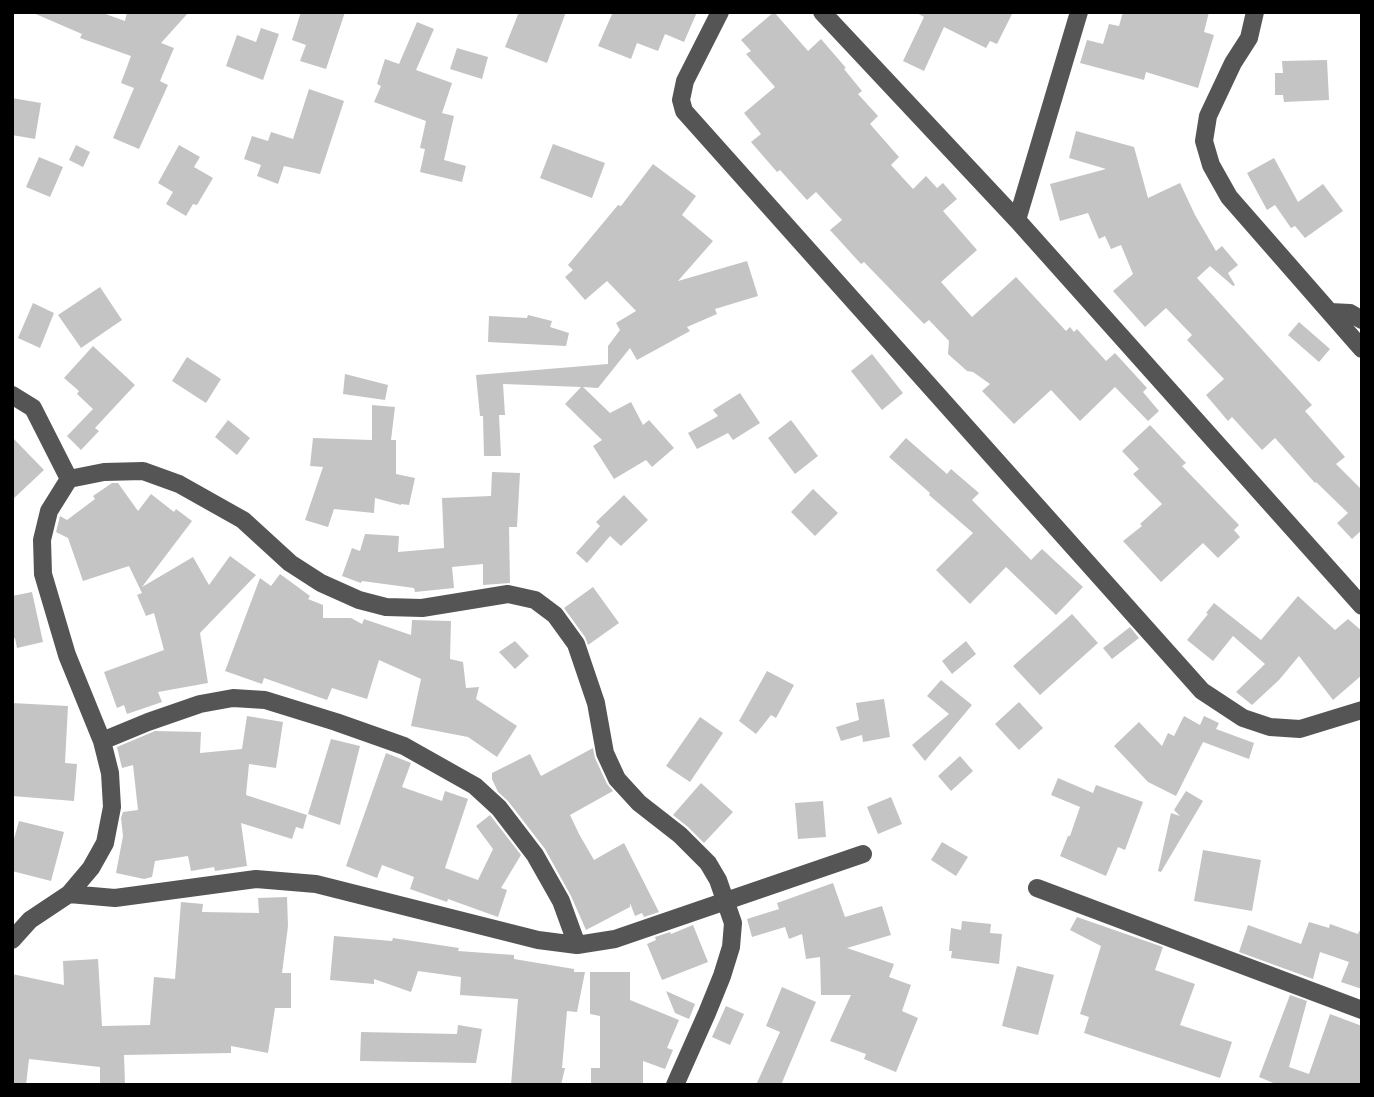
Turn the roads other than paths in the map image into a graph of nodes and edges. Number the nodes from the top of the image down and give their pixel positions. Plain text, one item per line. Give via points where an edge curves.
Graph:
1 (720, 12) edge
2 (822, 12) edge
3 (1079, 12) edge
4 (1255, 12) edge
5 (1017, 220) junction
6 (1330, 312) junction
7 (1362, 320) edge
8 (1362, 349) edge
9 (12, 395) edge
10 (69, 479) junction
11 (1362, 606) edge
12 (1362, 710) edge
13 (102, 741) junction
14 (863, 854) dead end
15 (1037, 888) dead end
16 (69, 894) junction
17 (726, 901) junction
18 (12, 940) edge
19 (578, 945) junction
20 (1362, 1010) edge
21 (675, 1085) edge

1 - 12 street via 685,81 684,111 1202,691 1243,718 1270,727 1300,729
2 - 5 street
3 - 5 street
4 - 6 street via 1249,38 1208,116 1204,141 1229,197
5 - 11 street
6 - 7 street via 1350,313
6 - 8 street
9 - 10 street via 33,408
10 - 13 street via 49,511 42,540 43,574 67,655
10 - 17 street via 143,471 179,484 243,520 290,563 321,583 359,600 386,607 422,608 508,594 535,600 555,615 576,644 596,703 605,753 617,779 708,863
13 - 16 street via 112,807 105,844
13 - 19 street via 200,704 233,698 265,700 404,746 475,786 499,808 536,855
14 - 17 street
15 - 20 street
16 - 18 street via 30,920
16 - 19 street via 115,898 256,879 316,884 538,940
17 - 19 street via 615,939
17 - 21 street via 733,923 731,947

